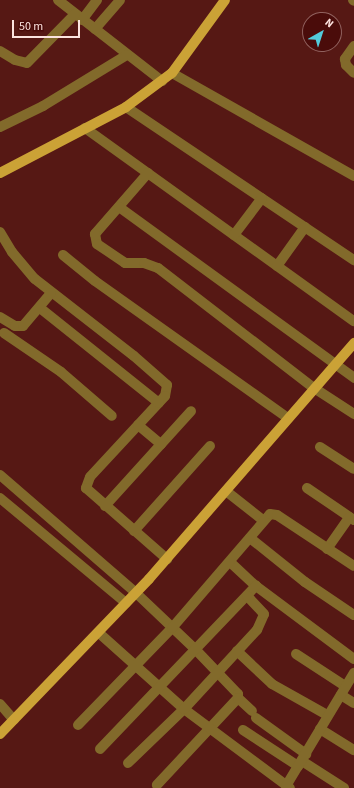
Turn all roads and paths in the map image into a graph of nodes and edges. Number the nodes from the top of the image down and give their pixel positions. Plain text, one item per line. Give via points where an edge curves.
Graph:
1 (58, 0) edge
2 (97, 0) edge
3 (120, 0) edge
4 (225, 0) edge
5 (78, 17) junction
6 (95, 29) junction
7 (354, 46) edge
8 (0, 51) edge
9 (127, 55) junction
10 (172, 73) junction
11 (354, 73) edge
12 (162, 81) junction
13 (126, 106) junction
14 (0, 126) edge
15 (84, 128) junction
16 (0, 173) edge
17 (148, 173) junction
18 (354, 176) edge
19 (262, 198) junction
20 (118, 207) junction
21 (305, 227) junction
22 (0, 232) edge
23 (234, 235) junction
24 (63, 254) dead end
25 (354, 260) edge
26 (277, 266) junction
27 (51, 293) junction
28 (40, 308) junction
29 (0, 317) edge
30 (354, 321) edge
31 (10, 324) junction
32 (2, 335) edge
33 (354, 343) edge
34 (335, 364) junction
35 (354, 378) edge
36 (314, 388) junction
37 (159, 403) junction
38 (191, 410) dead end
39 (354, 414) edge
40 (112, 416) dead end
41 (288, 418) junction
42 (138, 425) junction
43 (160, 444) junction
44 (210, 446) dead end
45 (320, 447) dead end
46 (354, 469) edge
47 (0, 475) edge
48 (307, 488) dead end
49 (226, 491) junction
50 (0, 498) edge
51 (105, 506) junction
52 (352, 518) edge
53 (264, 521) junction
54 (134, 531) junction
55 (250, 538) junction
56 (327, 548) junction
57 (167, 559) junction
58 (230, 562) junction
59 (353, 562) edge
60 (256, 586) junction
61 (135, 592) junction
62 (247, 596) junction
63 (126, 603) junction
64 (354, 615) edge
65 (172, 628) junction
66 (99, 633) junction
67 (196, 650) junction
68 (237, 651) junction
69 (296, 654) dead end
70 (354, 659) edge
71 (137, 665) junction
72 (218, 672) junction
73 (354, 673) edge
74 (160, 688) junction
75 (343, 691) junction
76 (238, 698) junction
77 (354, 703) edge
78 (0, 704) edge
79 (184, 709) junction
80 (327, 715) junction
81 (14, 720) junction
82 (78, 724) dead end
83 (210, 728) junction
84 (320, 729) junction
85 (243, 730) dead end
86 (0, 734) edge
87 (100, 749) dead end
88 (354, 750) edge
89 (302, 760) junction
90 (128, 763) dead end
91 (157, 784) dead end
92 (288, 787) edge
93 (344, 788) edge

1 - 5 street
2 - 5 street
3 - 6 street
4 - 10 main road
5 - 6 street
5 - 8 street via 27,63 15,60
6 - 9 street
7 - 11 street via 345,60 346,65
9 - 12 street
9 - 14 street via 49,102
10 - 12 main road
10 - 18 street
12 - 13 main road
13 - 15 main road
13 - 19 street
15 - 16 main road
15 - 17 street
17 - 20 street
17 - 23 street
19 - 21 street
19 - 23 street
20 - 34 street
20 - 36 street via 95,234 97,244 125,263 144,262 158,268
21 - 25 street
21 - 26 street
22 - 27 street via 24,268
23 - 26 street
24 - 41 street via 95,281
26 - 30 street
27 - 28 street
27 - 37 street via 134,356 167,385 165,396
28 - 31 street via 23,326
28 - 37 street
29 - 31 street
31 - 32 street
32 - 40 street via 61,372
33 - 34 main road
34 - 35 street
34 - 36 main road
36 - 39 street
36 - 41 main road
37 - 42 street
38 - 43 street
41 - 49 main road
42 - 43 street
42 - 51 street via 87,482 86,488
43 - 51 street
44 - 54 street
45 - 46 street
47 - 61 street
48 - 52 street
49 - 53 street
49 - 57 main road
50 - 63 street
51 - 54 street
52 - 56 street
53 - 55 street
53 - 56 street via 270,514 277,515
54 - 57 street
55 - 58 street
55 - 64 street via 305,582
56 - 59 street
57 - 61 main road
58 - 60 street
58 - 65 street
60 - 62 street
60 - 70 street
61 - 63 main road
61 - 65 street
62 - 67 street
62 - 68 street via 262,610 263,619
63 - 66 main road
65 - 67 street
65 - 71 street
66 - 71 street
66 - 81 main road
67 - 72 street
67 - 74 street
68 - 72 street
68 - 80 street via 272,684
69 - 75 street
71 - 74 street
71 - 82 street
72 - 76 street via 238,694
72 - 79 street
73 - 75 street
74 - 79 street
74 - 87 street
75 - 77 street
75 - 80 street
76 - 83 street
76 - 89 street
78 - 81 street
79 - 83 street
79 - 90 street
80 - 84 street
81 - 86 main road
83 - 91 street
83 - 92 street
84 - 88 street
84 - 89 street
85 - 89 street
89 - 92 street
89 - 93 street

